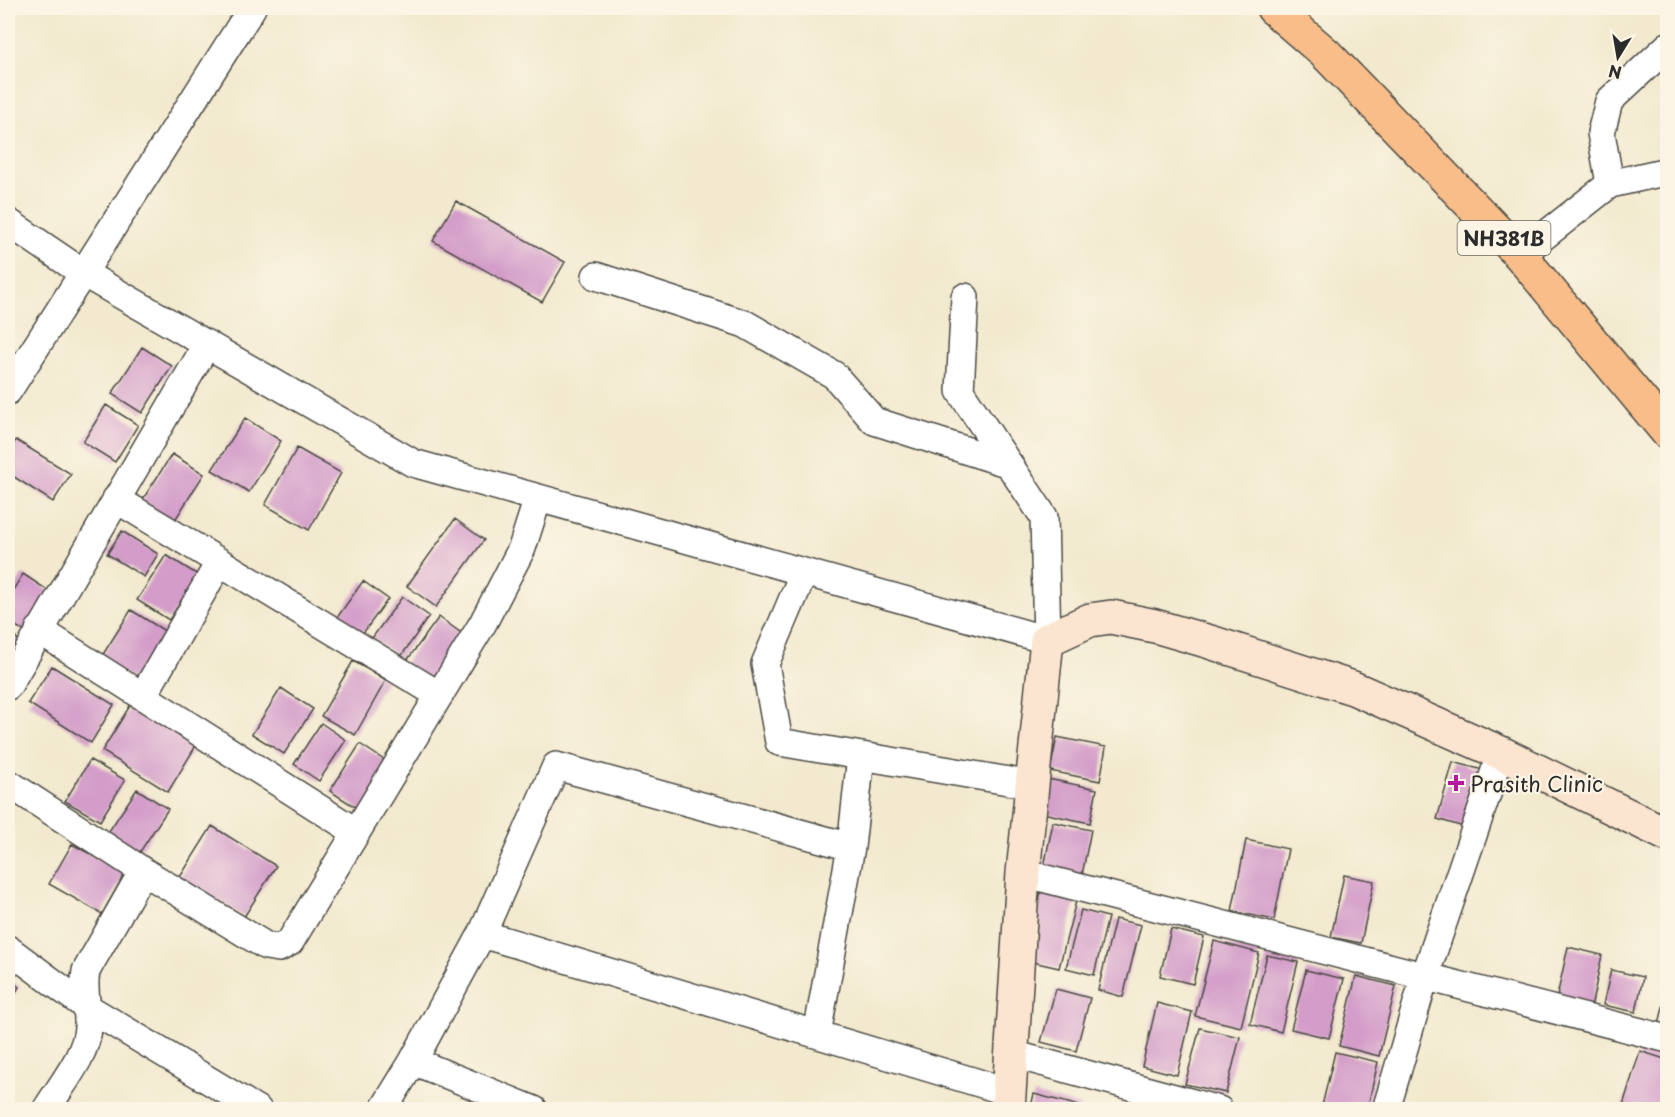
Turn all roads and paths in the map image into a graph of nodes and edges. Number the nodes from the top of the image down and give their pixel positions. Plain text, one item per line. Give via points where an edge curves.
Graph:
1 (252, 8) edge
2 (1273, 8) edge
3 (1296, 8) edge
4 (1668, 46) edge
5 (1326, 54) junction
6 (1668, 171) edge
7 (1610, 184) junction
8 (8, 222) edge
9 (1520, 255) junction
10 (83, 273) junction
11 (596, 276) dead end
12 (965, 297) dead end
13 (207, 345) junction
14 (8, 391) edge
15 (1668, 434) edge
16 (1009, 464) junction
17 (538, 498) junction
18 (116, 499) junction
19 (219, 563) junction
20 (804, 572) junction
21 (39, 630) junction
22 (1047, 640) junction
23 (8, 686) edge
24 (439, 695) junction
25 (143, 696) junction
26 (1501, 753) junction
27 (861, 756) junction
28 (8, 783) edge
29 (1032, 785) junction
30 (356, 832) junction
31 (1668, 835) edge
32 (851, 847) junction
33 (143, 871) junction
34 (1023, 873) junction
35 (482, 934) junction
36 (8, 949) edge
37 (1425, 976) junction
38 (85, 1006) junction
39 (817, 1034) junction
40 (1668, 1039) edge
41 (1012, 1054) junction
42 (413, 1060) junction
43 (1008, 1101) edge
44 (46, 1110) edge
45 (258, 1110) edge
46 (383, 1110) edge
47 (534, 1110) edge
48 (1219, 1110) edge
49 (1386, 1110) edge

1 - 10 street
2 - 5 highway, NH381B
3 - 5 highway, NH381B
4 - 7 street via 1609,101 1601,134
5 - 9 highway, NH381B
6 - 7 street
7 - 9 street
8 - 10 street
9 - 15 highway, NH381B
10 - 13 street
10 - 14 street
11 - 16 street via 745,324 834,375 874,421
12 - 16 street via 960,391
13 - 17 street via 413,463
13 - 18 street
16 - 22 street via 1044,517
17 - 20 street
17 - 24 street via 522,548
18 - 19 street
18 - 21 street
19 - 24 street
19 - 25 street
20 - 22 street
20 - 27 street via 765,664 779,742
21 - 23 street
21 - 25 street
22 - 26 street via 1090,620 1111,617 1155,626 1353,688
22 - 29 street
24 - 30 street
25 - 30 street
26 - 31 street
26 - 37 street
27 - 29 street
27 - 32 street
28 - 33 street
29 - 34 street
30 - 33 street via 290,942 279,948 266,946
32 - 35 street via 556,766
32 - 39 street
33 - 38 street via 86,971
34 - 37 street
34 - 41 street
35 - 39 street
35 - 42 street
36 - 38 street
37 - 40 street
37 - 49 street
38 - 44 street via 86,1040
38 - 45 street
39 - 43 street
41 - 43 street
41 - 48 street
42 - 46 street
42 - 47 street

